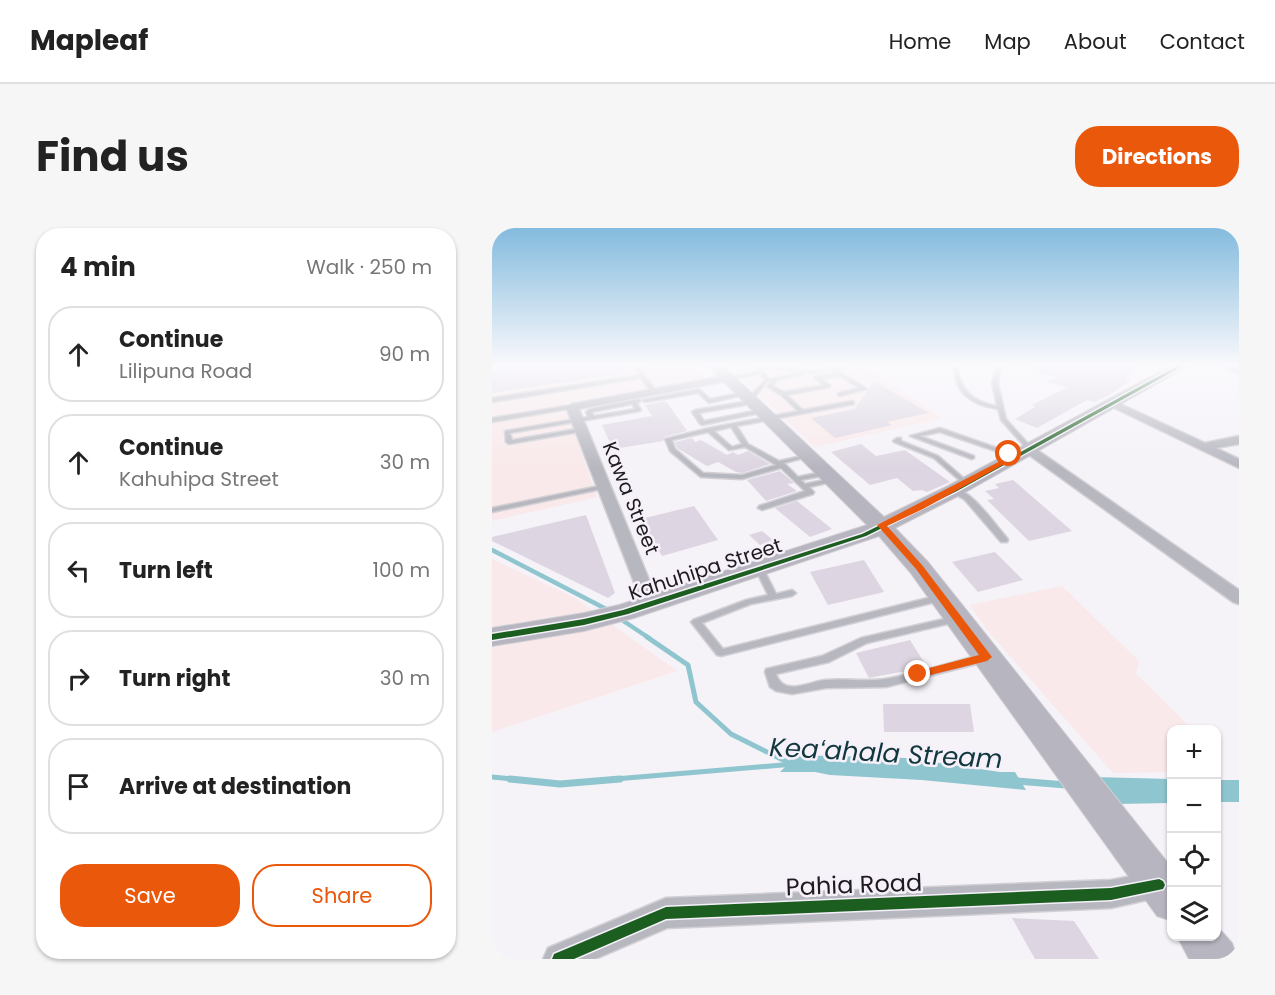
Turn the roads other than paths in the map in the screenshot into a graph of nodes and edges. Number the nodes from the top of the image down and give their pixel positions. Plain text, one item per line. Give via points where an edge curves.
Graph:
1 (639, 399) junction
2 (707, 399) edge
3 (750, 399) edge
4 (757, 399) edge
5 (788, 399) edge
6 (847, 399) edge
7 (971, 399) edge
8 (998, 399) edge
9 (1119, 399) edge
10 (1112, 403) junction
11 (756, 405) junction
12 (1000, 408) junction
13 (803, 413) junction
14 (581, 419) junction
15 (492, 420) edge
16 (733, 425) junction
17 (709, 430) junction
18 (899, 440) dead end
19 (1239, 440) edge
20 (746, 445) junction
21 (1207, 446) junction
22 (1023, 453) junction
23 (809, 455) junction
24 (972, 457) dead end
25 (959, 463) dead end
26 (780, 464) junction
27 (1239, 464) edge
28 (831, 476) junction
29 (796, 479) junction
30 (958, 481) junction
31 (804, 486) junction
32 (604, 487) junction
33 (762, 508) dead end
34 (492, 510) edge
35 (882, 525) junction
36 (1004, 540) dead end
37 (759, 568) junction
38 (792, 593) dead end
39 (773, 597) junction
40 (1239, 598) edge
41 (637, 608) junction
42 (950, 608) junction
43 (492, 637) edge
44 (987, 657) junction
45 (1165, 893) edge
46 (1202, 941) edge
47 (559, 959) edge
48 (1215, 959) edge

1 - 14 street
1 - 14 lane via 592,410
1 - 14 lane via 638,410
2 - 11 lane
3 - 11 street
4 - 11 lane
5 - 13 lane
6 - 13 lane via 852,403
7 - 12 lane
8 - 12 lane
9 - 10 street, Kahuhipa Street
10 - 21 street
10 - 22 street, Kahuhipa Street
11 - 11 lane via 695,412 702,423
11 - 13 lane
11 - 16 lane
11 - 23 street
12 - 22 lane via 1004,422 1019,435
14 - 14 lane via 507,432 509,442
14 - 15 lane
14 - 32 street, Kawa Street
16 - 17 lane
16 - 20 lane
17 - 20 lane via 731,449
17 - 26 lane via 668,439 672,450 701,475 742,477
18 - 30 lane via 896,441 936,457
19 - 21 street
20 - 26 lane
21 - 27 street
22 - 24 lane via 940,430 913,436
22 - 30 street, Kahuhipa Street
22 - 40 street
23 - 26 lane
23 - 28 street
25 - 30 lane via 955,465
26 - 29 lane
28 - 29 lane
28 - 31 lane
28 - 35 street
29 - 31 lane
30 - 35 street, Kahuhipa Street via 920,508
30 - 36 lane
31 - 33 lane via 810,492
32 - 34 lane
32 - 41 street, Kawa Street
35 - 37 street, Kahuhipa Street via 864,535
35 - 42 street
37 - 39 lane
37 - 41 street, Kahuhipa Street
38 - 39 lane
39 - 42 lane via 696,622 721,653
41 - 43 street, Kahuhipa Street via 584,622
42 - 44 street
42 - 44 lane via 825,659 770,672 774,684 795,691 826,684 886,682
44 - 45 street
45 - 47 street, Pahia Road via 666,913
46 - 48 street

